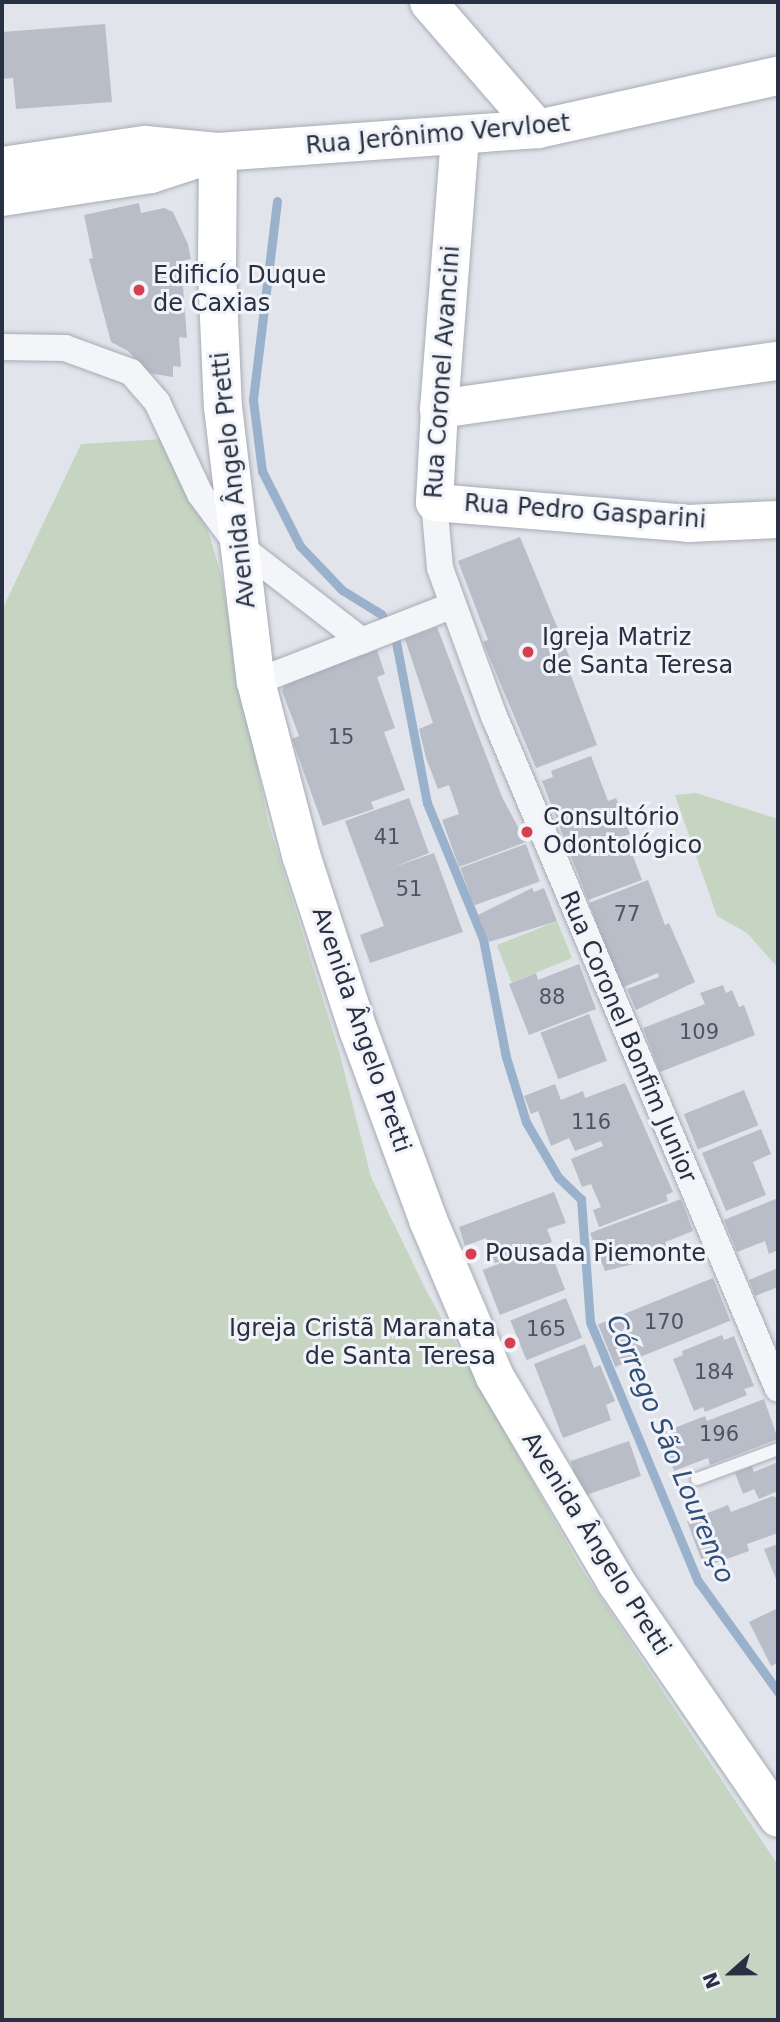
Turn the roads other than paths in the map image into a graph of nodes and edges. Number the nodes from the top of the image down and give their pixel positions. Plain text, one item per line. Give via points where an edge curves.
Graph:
1 (428, 2) edge
2 (778, 76) edge
3 (538, 129) junction
4 (460, 137) junction
5 (219, 152) junction
6 (2, 166) edge
7 (2, 197) edge
8 (2, 347) edge
9 (778, 361) edge
10 (439, 409) junction
11 (434, 502) junction
12 (778, 519) edge
13 (237, 544) junction
14 (451, 606) junction
15 (382, 633) junction
16 (256, 682) junction
17 (778, 1389) edge
18 (778, 1449) edge
19 (697, 1479) dead end
20 (778, 1818) edge

1 - 3 street
2 - 3 main road, Rua Jerônimo Vervloet
3 - 4 main road, Rua Jerônimo Vervloet
4 - 5 main road, Rua Jerônimo Vervloet
4 - 10 main road, Rua Coronel Avancini
5 - 6 main road via 145,145
5 - 7 main road via 151,174
5 - 13 main road, Avenida Ângelo Pretti via 217,272 223,407
8 - 13 street via 65,348 131,372 157,402 200,494
9 - 10 main road
10 - 11 street, Rua Coronel Avancini
11 - 12 street, Rua Pedro Gasparini via 688,523
11 - 14 street, Rua Coronel Avancini via 440,568
13 - 15 street
13 - 16 main road, Avenida Ângelo Pretti
14 - 15 street
14 - 17 street, Rua Coronel Bonfim Junior via 578,920
15 - 16 street
16 - 20 main road, Avenida Ângelo Pretti via 301,855 359,1032 428,1220 495,1377 616,1583
18 - 19 lane

